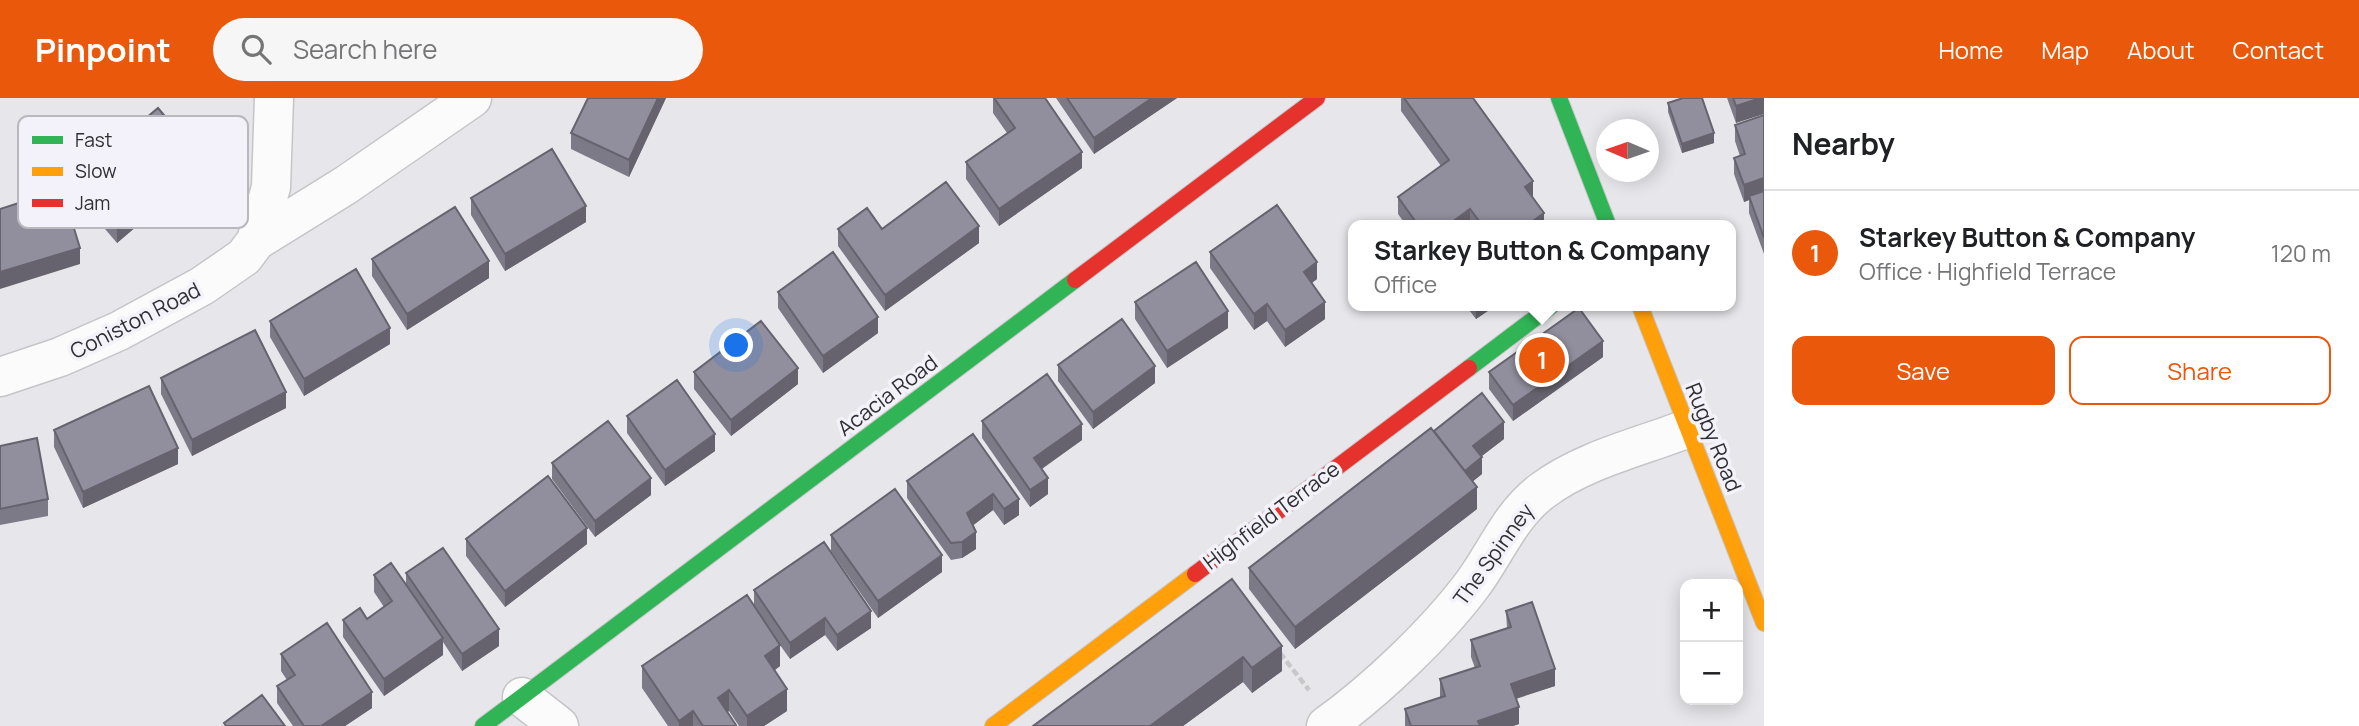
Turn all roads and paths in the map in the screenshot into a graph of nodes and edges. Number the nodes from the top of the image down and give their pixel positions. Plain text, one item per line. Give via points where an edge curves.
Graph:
1 (274, 98) edge
2 (472, 98) edge
3 (1317, 98) edge
4 (1559, 98) edge
5 (1606, 220) edge
6 (257, 241) junction
7 (1544, 311) edge
8 (1642, 311) edge
9 (0, 377) edge
10 (1689, 428) junction
11 (1764, 623) edge
12 (1276, 647) edge
13 (522, 697) junction
14 (1321, 713) edge
15 (483, 726) edge
16 (559, 726) edge
17 (993, 726) edge

1 - 6 street via 271,187
2 - 6 street, Coniston Road
3 - 13 street, Acacia Road
4 - 5 street
6 - 9 street, Coniston Road via 223,274 174,303 60,357
7 - 17 street, Highfield Terrace
8 - 10 street, Rugby Road
10 - 11 street, Rugby Road
10 - 14 street, The Spinney via 1571,473 1543,490 1508,525 1492,557 1451,611 1403,660
12 - 14 path
13 - 15 street, Acacia Road
13 - 16 street

